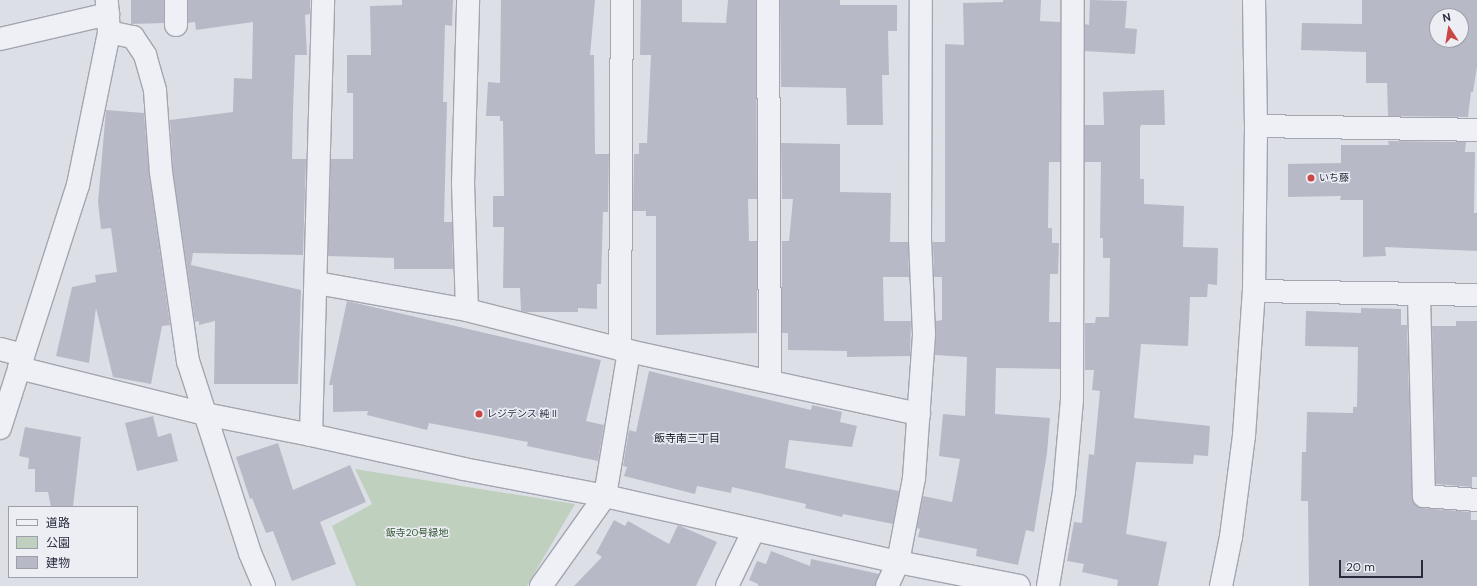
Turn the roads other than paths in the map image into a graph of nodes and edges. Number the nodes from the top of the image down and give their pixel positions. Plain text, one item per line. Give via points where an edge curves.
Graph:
1 (176, 0) edge
2 (323, 0) edge
3 (468, 0) edge
4 (622, 0) edge
5 (768, 0) edge
6 (921, 0) edge
7 (1073, 0) edge
8 (1254, 0) edge
9 (108, 15) edge
10 (176, 25) dead end
11 (0, 39) edge
12 (1256, 126) junction
13 (1477, 130) edge
14 (317, 283) junction
15 (1254, 290) junction
16 (1419, 295) junction
17 (1477, 295) edge
18 (467, 310) junction
19 (0, 349) edge
20 (624, 350) junction
21 (21, 362) junction
22 (770, 381) junction
23 (205, 414) junction
24 (919, 414) junction
25 (0, 428) edge
26 (311, 435) junction
27 (604, 496) junction
28 (1477, 500) edge
29 (754, 530) junction
30 (898, 562) junction
31 (264, 586) edge
32 (541, 586) edge
33 (727, 586) edge
34 (887, 586) edge
35 (1019, 586) edge
36 (1048, 586) edge
37 (1221, 586) edge

1 - 10 street
2 - 14 street
3 - 18 street via 463,184
4 - 20 street
5 - 22 street
6 - 24 street via 920,237 924,334
7 - 36 street via 1072,399 1064,491
8 - 12 street
9 - 11 street
9 - 21 street via 78,185
9 - 23 street via 133,36 145,55 153,84 161,172 187,353
12 - 13 street
12 - 15 street
14 - 18 street
14 - 26 street
15 - 16 street
15 - 37 street via 1244,436
16 - 17 street
16 - 28 street via 1424,496
18 - 20 street
19 - 21 street
20 - 22 street
20 - 27 street
21 - 23 street
21 - 25 street
22 - 24 street
23 - 26 street
23 - 31 street via 250,553
24 - 30 street via 914,478
26 - 27 street via 464,469
27 - 29 street
27 - 32 street
29 - 30 street
29 - 33 street
30 - 34 street
30 - 35 street

